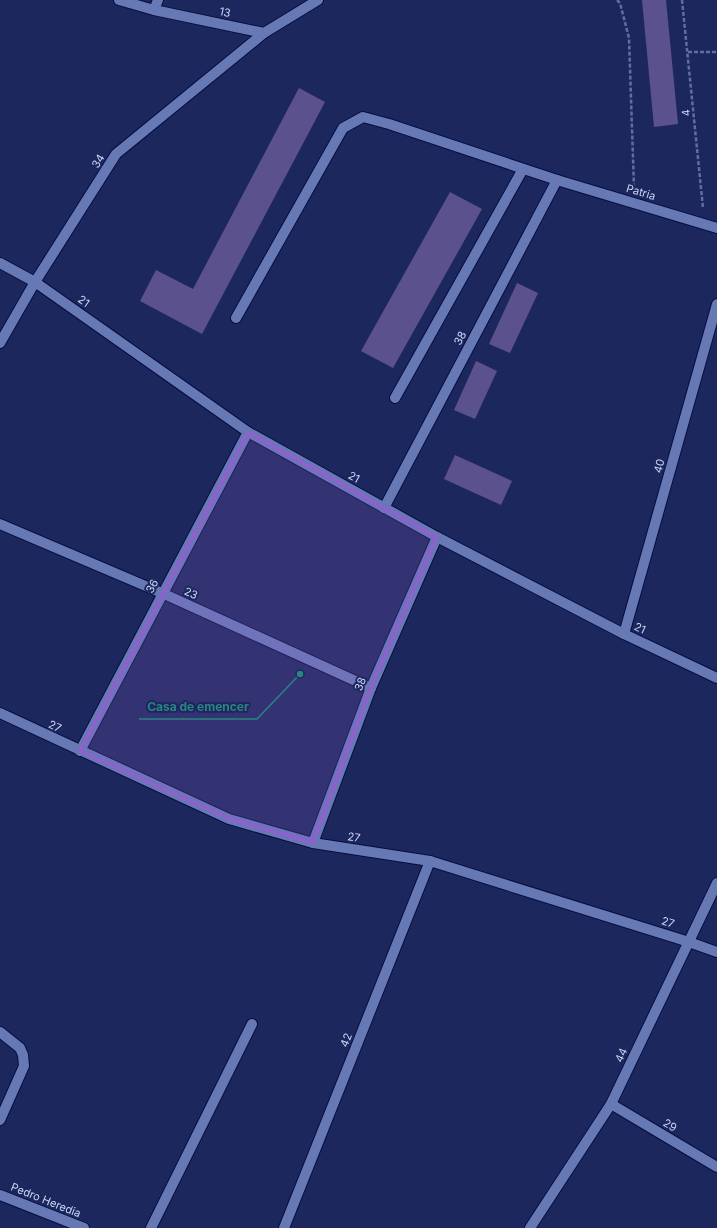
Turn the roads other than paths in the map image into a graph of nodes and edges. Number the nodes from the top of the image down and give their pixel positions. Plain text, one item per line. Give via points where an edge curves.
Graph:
1 (119, 0) edge
2 (158, 0) edge
3 (318, 0) edge
4 (154, 10) junction
5 (264, 33) junction
6 (523, 169) junction
7 (557, 180) junction
8 (717, 228) edge
9 (0, 263) edge
10 (36, 282) junction
11 (717, 304) edge
12 (236, 318) dead end
13 (0, 343) edge
14 (395, 398) dead end
15 (248, 432) junction
16 (384, 508) junction
17 (0, 524) edge
18 (437, 537) junction
19 (162, 593) junction
20 (624, 634) junction
21 (717, 678) edge
22 (371, 688) junction
23 (0, 713) edge
24 (80, 751) junction
25 (313, 843) junction
26 (430, 861) junction
27 (717, 883) edge
28 (689, 942) junction
29 (717, 952) edge
30 (252, 1024) dead end
31 (0, 1032) edge
32 (611, 1104) junction
33 (0, 1120) edge
34 (717, 1167) edge
35 (0, 1195) edge
36 (84, 1228) edge
37 (151, 1228) edge
38 (284, 1228) edge
39 (530, 1228) edge

1 - 4 street, 13
2 - 4 street
3 - 5 street
4 - 5 street, 13
5 - 10 street, 34 via 116,154
6 - 7 street, Patria
6 - 12 street, Patria via 363,117 343,128
6 - 14 street
7 - 8 street, Patria
7 - 16 street, 38
9 - 10 street, 21
10 - 13 street, 34
10 - 15 street, 21
11 - 20 street, 40
15 - 16 street, 21
15 - 19 street, 36
16 - 18 street, 21
17 - 19 street, 23
18 - 20 street, 21
18 - 22 street, 38
19 - 22 street, 23
19 - 24 street, 36
20 - 21 street, 21
22 - 25 street, 38
23 - 24 street, 27
24 - 25 street, 27 via 229,819
25 - 26 street, 27
26 - 28 street, 27
26 - 38 street, 42
27 - 28 street, 44
28 - 29 street, 27
28 - 32 street, 44
30 - 37 street
31 - 33 street via 20,1048 24,1066
32 - 34 street, 29
32 - 39 street, 44
35 - 36 street, Pedro Heredia

